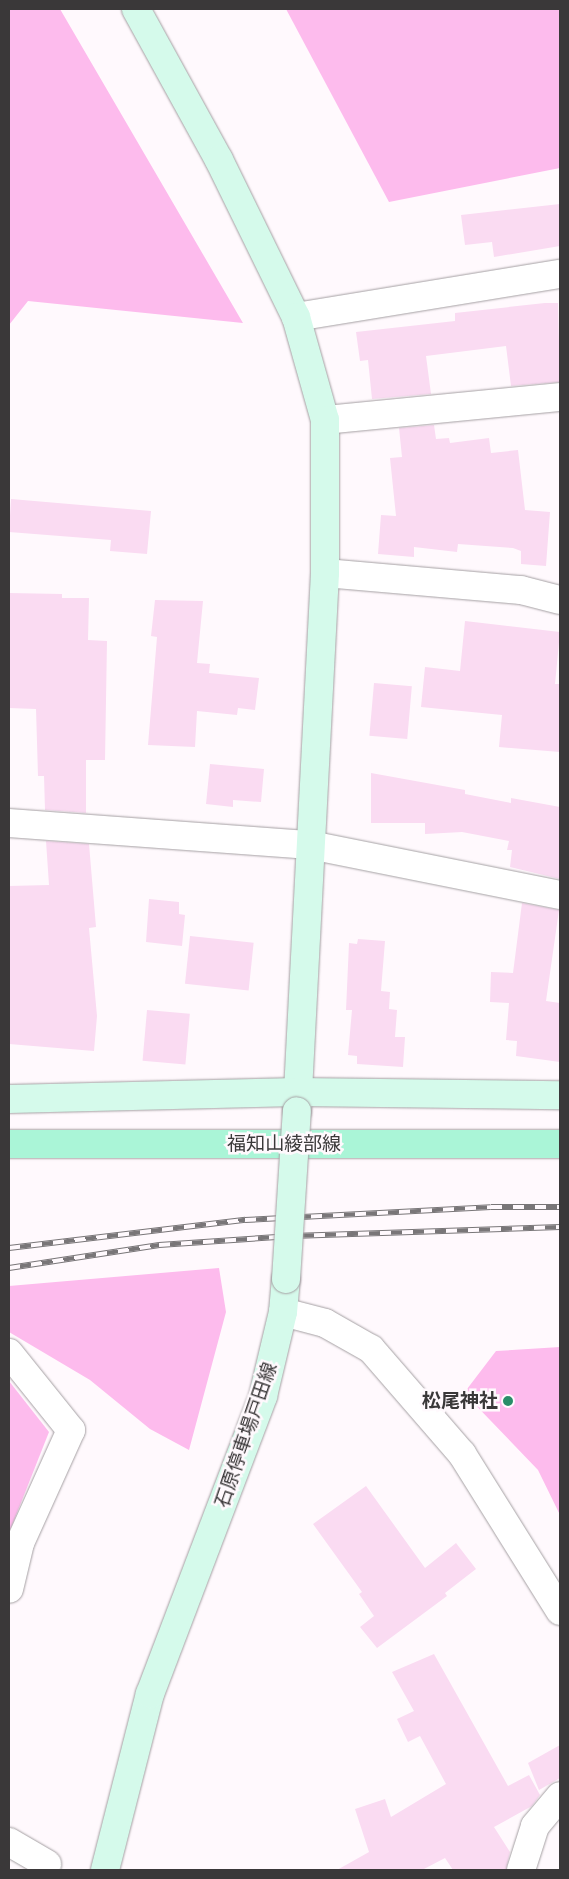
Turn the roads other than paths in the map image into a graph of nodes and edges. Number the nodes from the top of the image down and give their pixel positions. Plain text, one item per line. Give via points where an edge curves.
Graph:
1 (136, 9) edge
2 (560, 274) edge
3 (296, 318) junction
4 (560, 396) edge
5 (326, 420) junction
6 (325, 573) junction
7 (560, 600) edge
8 (9, 823) edge
9 (310, 845) junction
10 (560, 895) edge
11 (560, 1095) edge
12 (9, 1100) edge
13 (297, 1102) junction
14 (9, 1144) edge
15 (560, 1144) edge
16 (283, 1312) junction
17 (9, 1353) edge
18 (14, 1544) edge
19 (9, 1590) edge
20 (560, 1610) edge
21 (560, 1796) edge
22 (9, 1842) edge
23 (47, 1864) dead end
24 (105, 1870) edge
25 (521, 1870) edge

1 - 3 main road, 石原停車場戸田線 via 219,160
2 - 3 street
3 - 5 main road, 石原停車場戸田線
4 - 5 street
5 - 6 main road, 石原停車場戸田線
6 - 7 street via 521,590
6 - 9 main road, 石原停車場戸田線
8 - 9 street
9 - 10 street
9 - 13 main road, 石原停車場戸田線
11 - 13 main road
12 - 13 main road
13 - 16 main road, 石原停車場戸田線, bridge
14 - 15 main road, 福知山綾部線
16 - 20 street via 326,1323 371,1349 462,1454
16 - 24 main road, 石原停車場戸田線 via 263,1396 150,1694
17 - 18 street via 71,1430
18 - 19 street
21 - 25 street via 536,1826
22 - 23 street

